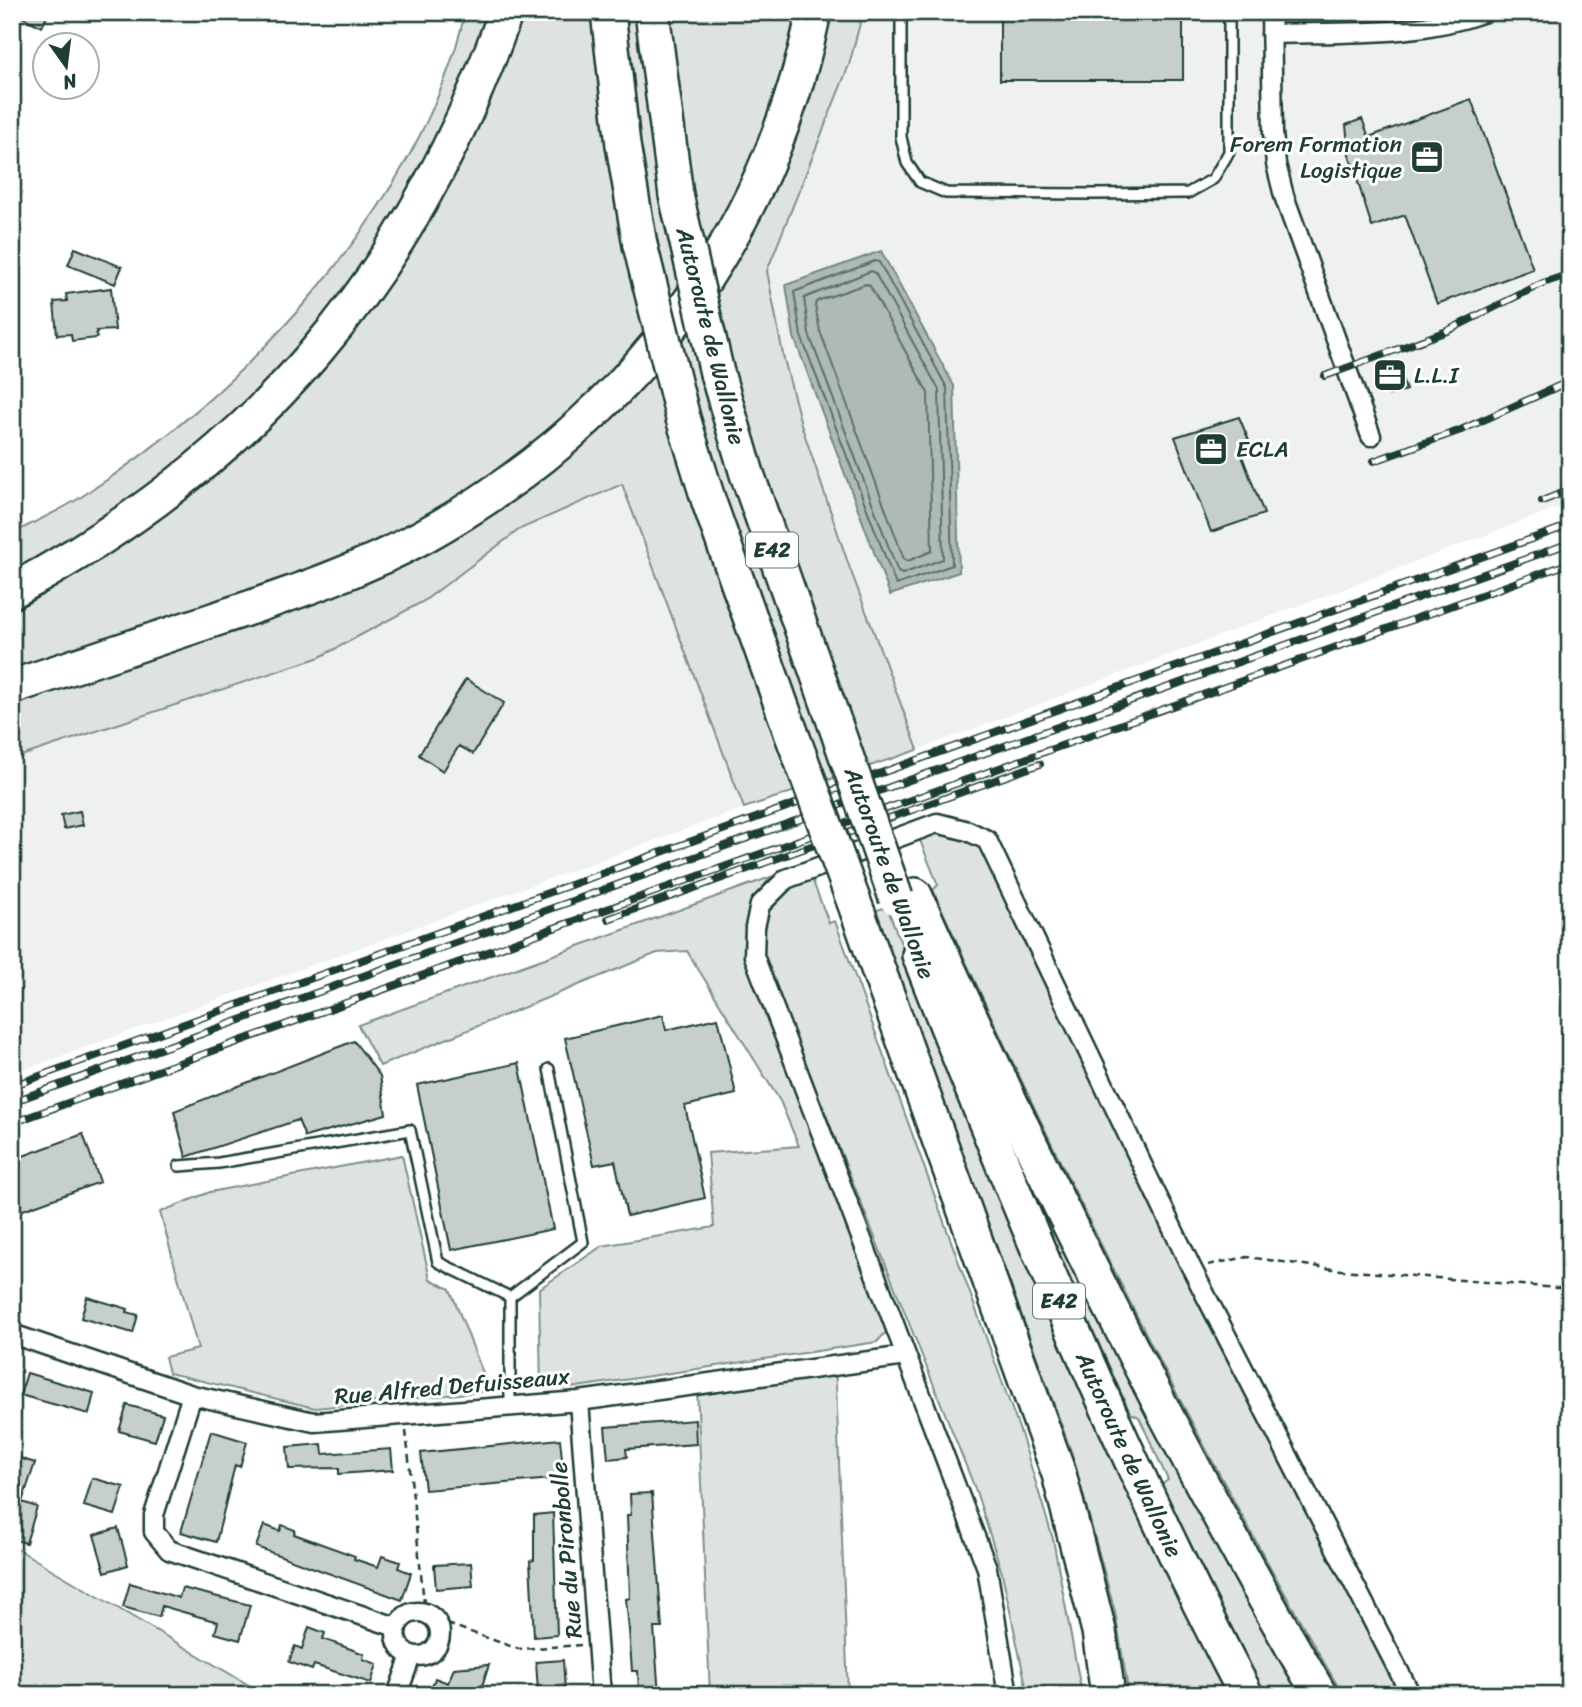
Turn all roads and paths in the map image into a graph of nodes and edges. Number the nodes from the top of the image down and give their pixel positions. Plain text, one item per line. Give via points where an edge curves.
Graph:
1 (506, 12) edge
2 (608, 12) edge
3 (652, 12) edge
4 (814, 12) edge
5 (901, 12) edge
6 (1228, 12) edge
7 (1271, 12) edge
8 (1485, 12) edge
9 (1271, 34) junction
10 (1371, 436) dead end
11 (12, 591) edge
12 (12, 687) edge
13 (905, 897) junction
14 (549, 1069) dead end
15 (179, 1166) dead end
16 (1190, 1265) junction
17 (1570, 1289) edge
18 (510, 1297) junction
19 (12, 1334) edge
20 (906, 1356) junction
21 (192, 1395) junction
22 (579, 1401) junction
23 (510, 1406) junction
24 (405, 1417) junction
25 (430, 1616) junction
26 (396, 1627) junction
27 (598, 1643) junction
28 (411, 1656) junction
29 (397, 1695) edge
30 (601, 1695) edge
31 (1008, 1695) edge
32 (1108, 1695) edge
33 (1246, 1695) edge
34 (1320, 1695) edge
35 (1411, 1695) edge

1 - 11 highway via 454,144 418,211 326,343 270,405 214,457 82,553
2 - 32 highway, Autoroute de Wallonie / E42, bridge via 622,145 640,245 683,418 713,514 1059,1474 1099,1632
3 - 13 highway, Autoroute de Wallonie / E42, bridge via 676,195 717,373 750,486 835,724
4 - 12 highway via 804,62 778,138 722,254 674,327 553,451 471,508 362,565 278,598
5 - 6 lane via 901,137 907,163 920,181 947,193 1092,194 1188,193 1213,179 1228,152
7 - 9 street
8 - 9 street via 1452,24 1410,31
9 - 10 street via 1276,164
13 - 33 highway, Autoroute de Wallonie / E42 via 986,1125 1064,1312 1154,1511
13 - 34 highway via 1174,1431
14 - 18 lane via 583,1242
15 - 18 lane via 410,1130 438,1262
16 - 17 path via 1247,1257 1341,1270
16 - 20 street via 987,840 937,823 786,879 761,905 755,927 754,956
16 - 35 street
18 - 23 lane
19 - 21 street, Rue Alfred Defuisseaux
20 - 22 street, Rue Alfred Defuisseaux
20 - 31 street via 987,1568
21 - 24 street, Rue Alfred Defuisseaux via 314,1422
21 - 26 street via 154,1515 154,1532 169,1550
22 - 23 street, Rue Alfred Defuisseaux
22 - 27 street, Rue du Pironbolle
23 - 24 street, Rue Alfred Defuisseaux
24 - 25 path
25 - 26 street via 411,1612
25 - 27 path via 519,1649
25 - 28 street via 440,1634 436,1647 425,1656
26 - 28 street via 396,1641
27 - 30 street, Rue du Pironbolle
28 - 29 street

